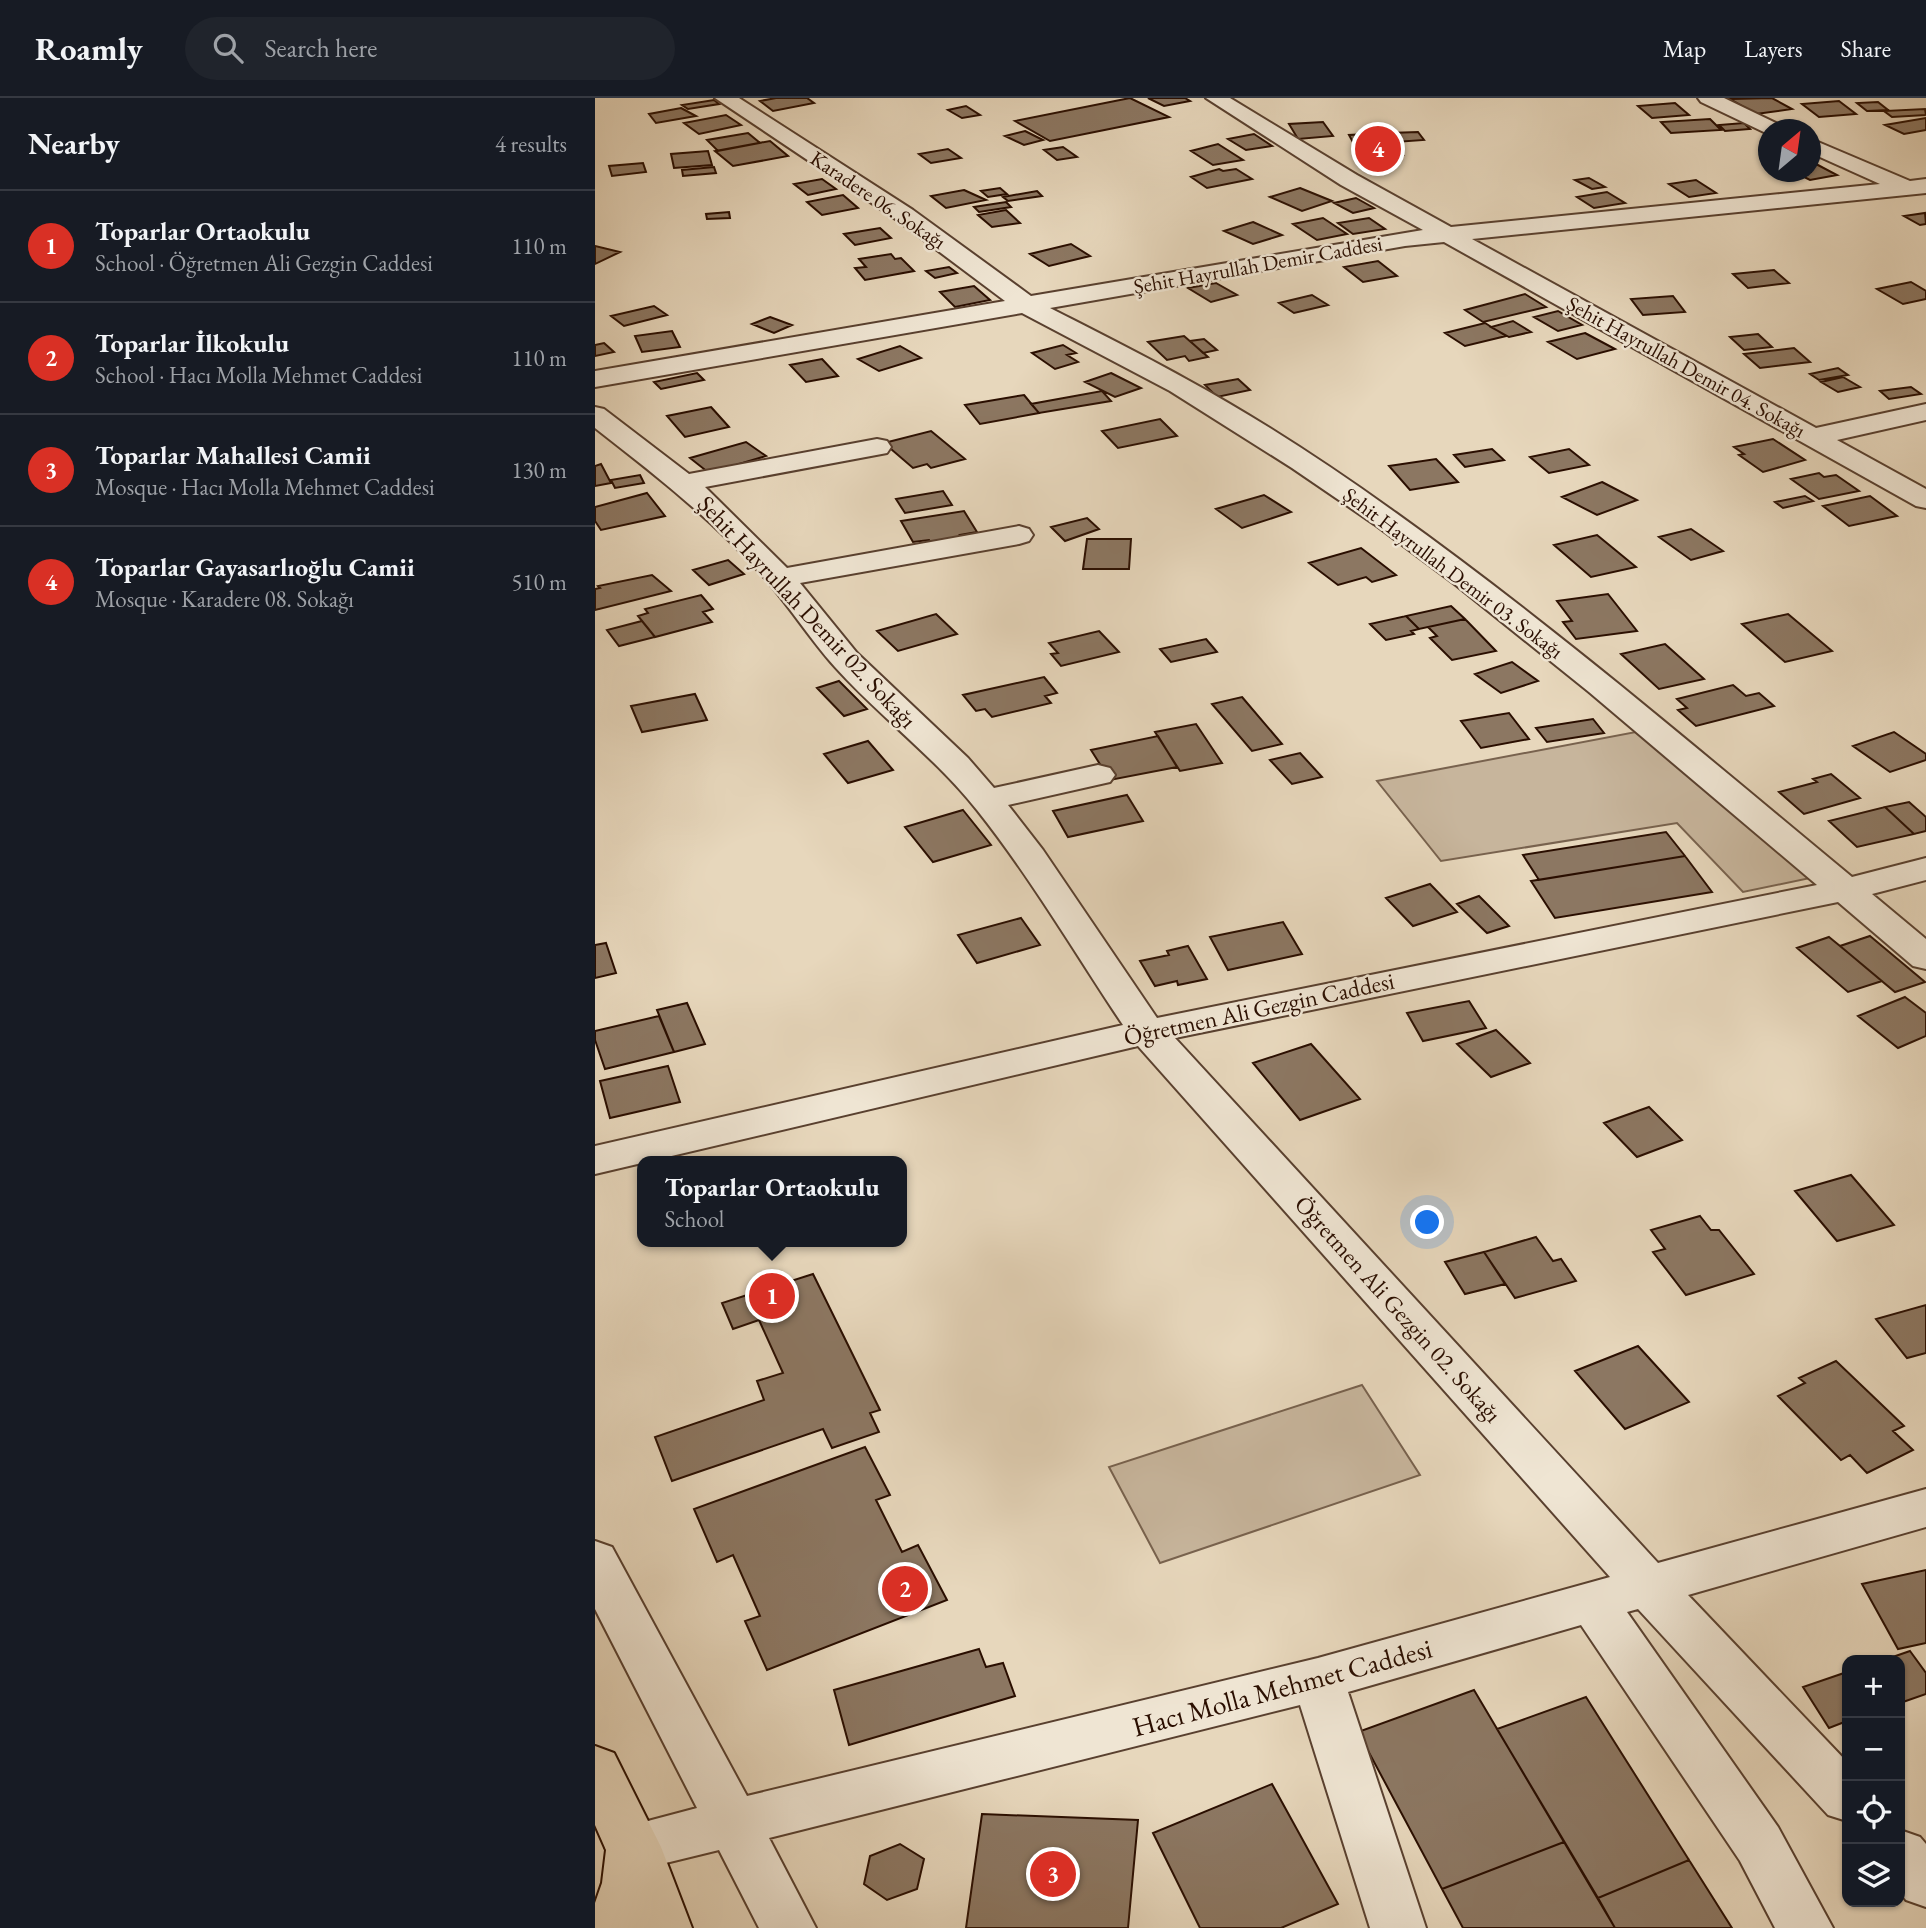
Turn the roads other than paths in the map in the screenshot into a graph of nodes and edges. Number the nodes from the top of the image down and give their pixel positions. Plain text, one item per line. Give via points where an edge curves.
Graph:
1 (725, 98) edge
2 (1216, 98) edge
3 (1708, 98) edge
4 (1758, 122) edge
5 (1821, 149) edge
6 (1920, 190) edge
7 (1447, 234) junction
8 (1028, 306) junction
9 (595, 379) edge
10 (1926, 412) edge
11 (595, 415) edge
12 (1813, 437) junction
13 (877, 447) dead end
14 (684, 483) junction
15 (1926, 500) edge
16 (1019, 535) dead end
17 (906, 544) dead end
18 (777, 574) junction
19 (1098, 775) dead end
20 (987, 800) junction
21 (1926, 869) edge
22 (1845, 890) junction
23 (1926, 958) edge
24 (1147, 1032) junction
25 (595, 1160) edge
26 (1926, 1507) edge
27 (595, 1561) edge
28 (1649, 1587) junction
29 (1593, 1603) junction
30 (1318, 1679) junction
31 (595, 1769) edge
32 (1842, 1793) edge
33 (732, 1823) junction
34 (614, 1830) edge
35 (1905, 1859) edge
36 (1926, 1882) edge
37 (610, 1928) edge
38 (664, 1928) edge
39 (788, 1928) edge
40 (1398, 1928) edge
41 (1805, 1928) edge

1 - 8 street, Karadere 06. Sokağı via 905,215
2 - 7 street, Şehit Hayrullah Demir 04. Sokağı
3 - 4 street
5 - 6 street
6 - 7 street, Şehit Hayrullah Demir Caddesi
7 - 8 street, Şehit Hayrullah Demir Caddesi
7 - 12 street, Şehit Hayrullah Demir 04. Sokağı
8 - 9 street, Şehit Hayrullah Demir Caddesi
8 - 22 street, Şehit Hayrullah Demir 03. Sokağı via 1179,386 1384,518 1600,685
10 - 12 street
11 - 14 street, Şehit Hayrullah Demir 02. Sokağı
12 - 15 street, Şehit Hayrullah Demir 04. Sokağı
13 - 14 street
14 - 18 street, Şehit Hayrullah Demir 02. Sokağı
16 - 18 street
17 - 18 street
18 - 20 street, Şehit Hayrullah Demir 02. Sokağı via 846,660
19 - 20 street
20 - 24 street, Şehit Hayrullah Demir 02. Sokağı
21 - 22 street, Öğretmen Ali Gezgin Caddesi
22 - 23 street, Şehit Hayrullah Demir 03. Sokağı
22 - 24 street, Öğretmen Ali Gezgin Caddesi
24 - 25 street, Öğretmen Ali Gezgin Caddesi
24 - 28 street, Öğretmen Ali Gezgin 02. Sokağı
26 - 28 street, Hacı Molla Mehmet Caddesi
27 - 33 street
28 - 29 street, Hacı Molla Mehmet Caddesi
28 - 32 street, Öğretmen Ali Gezgin 02. Sokağı
29 - 30 street, Hacı Molla Mehmet Caddesi
29 - 41 street via 1759,1844
30 - 33 street, Hacı Molla Mehmet Caddesi
30 - 40 street
31 - 34 highway
33 - 34 street, Hacı Molla Mehmet Caddesi
33 - 39 street
34 - 37 highway via 631,1888
34 - 38 highway
35 - 36 street

